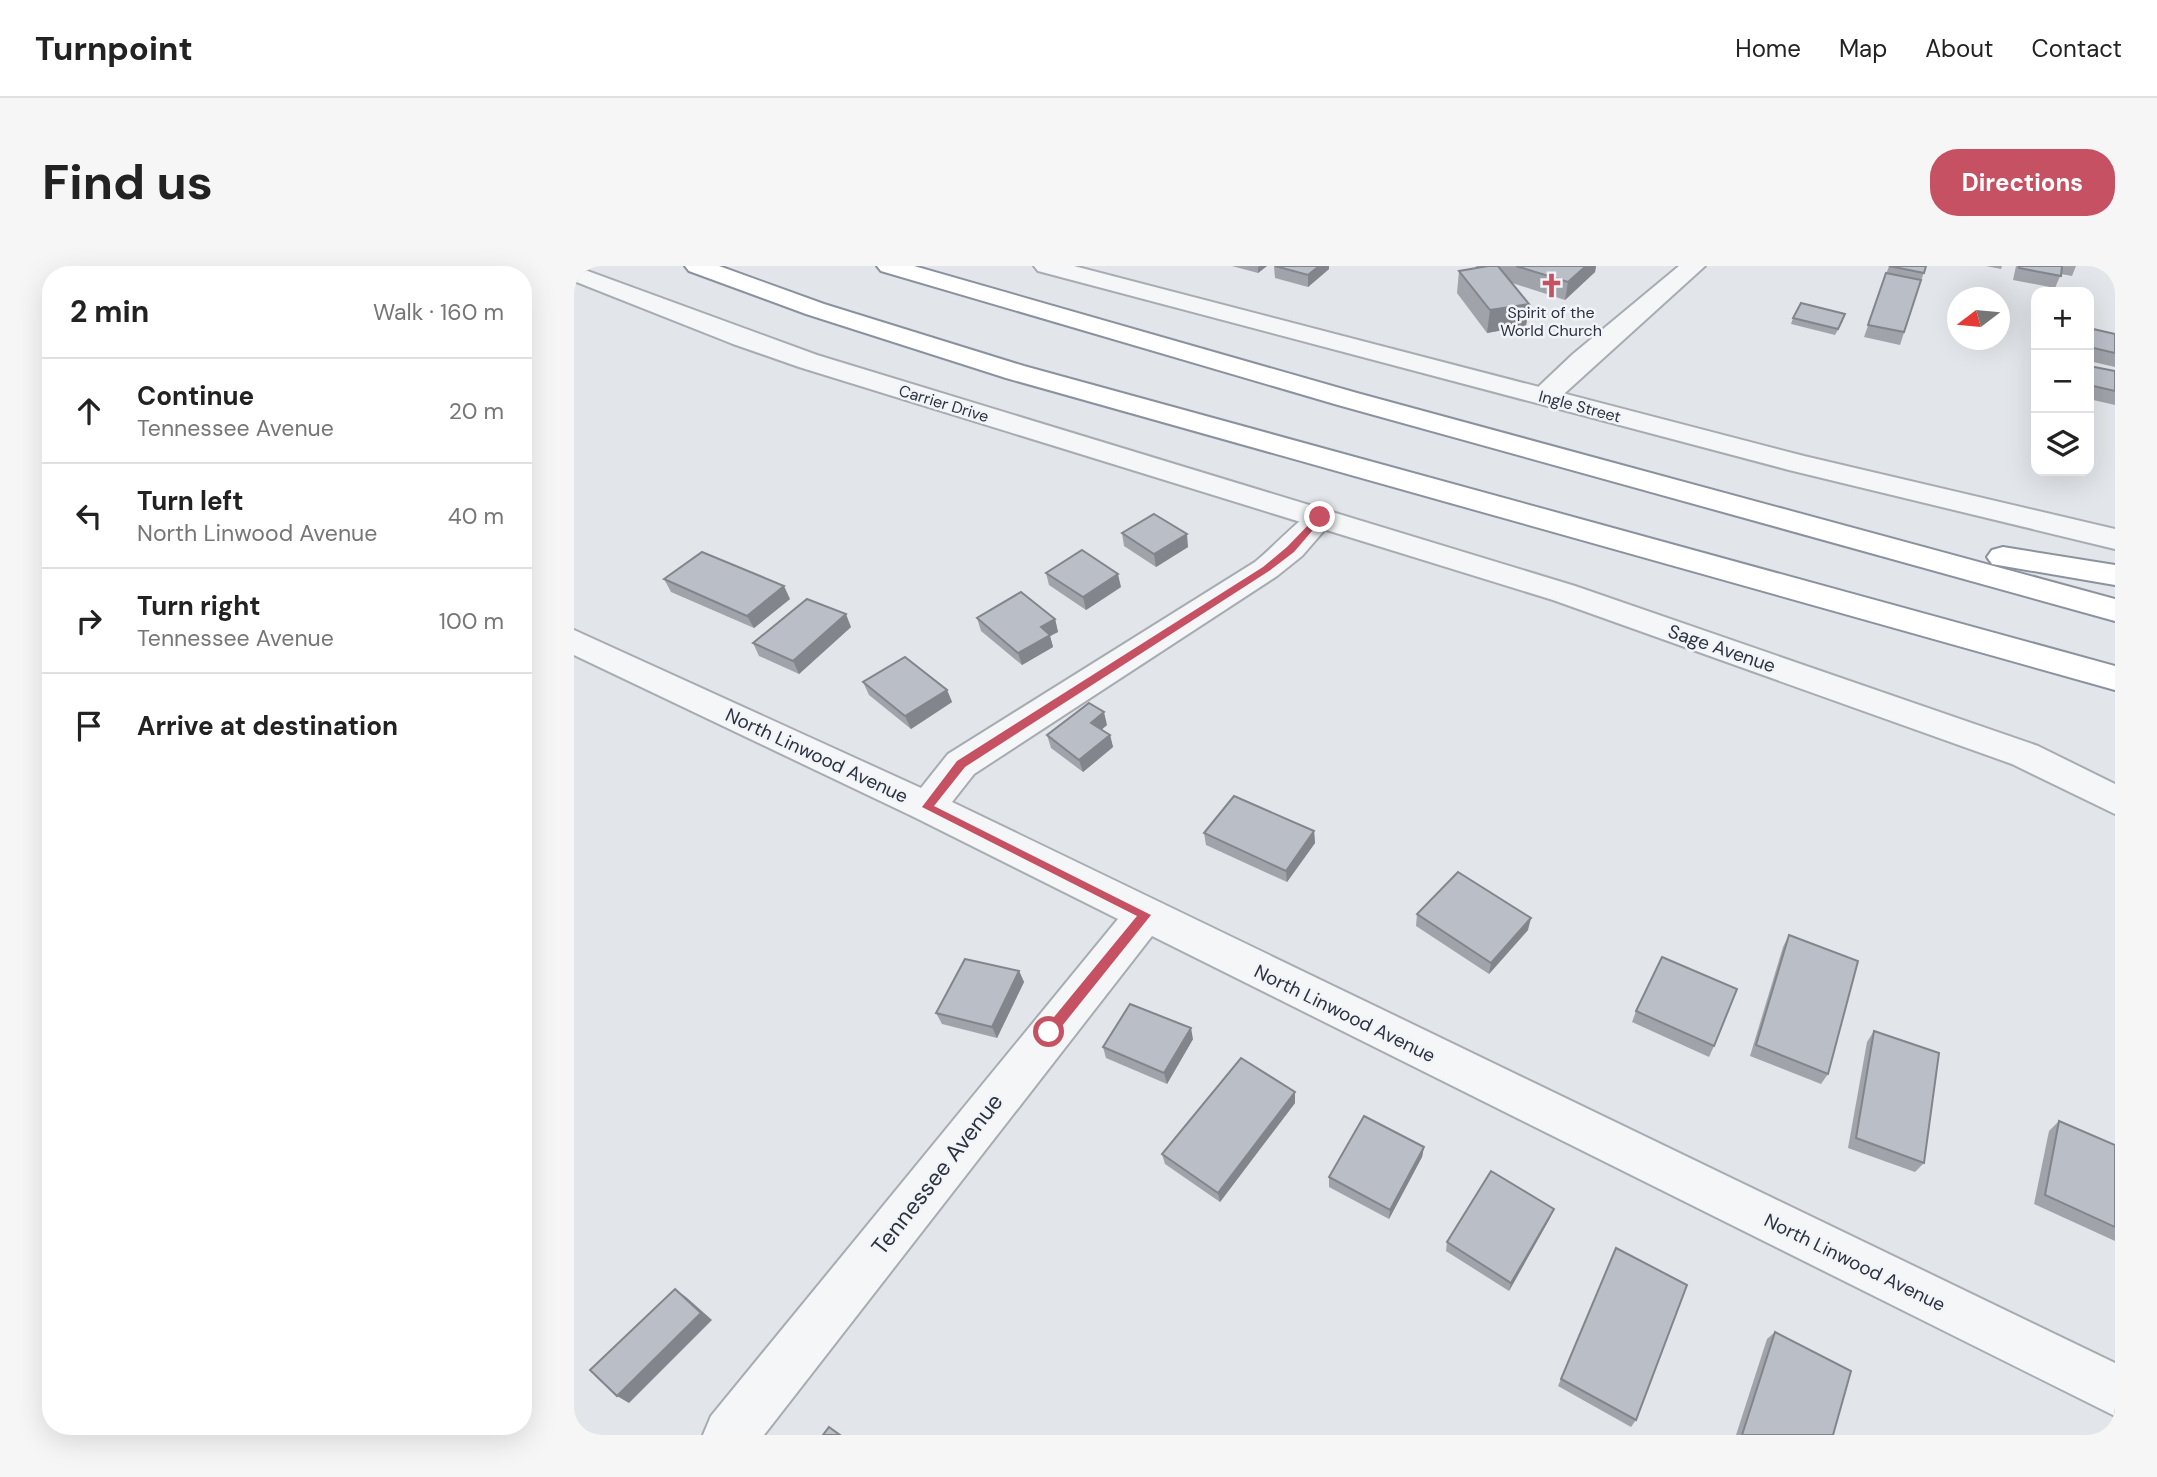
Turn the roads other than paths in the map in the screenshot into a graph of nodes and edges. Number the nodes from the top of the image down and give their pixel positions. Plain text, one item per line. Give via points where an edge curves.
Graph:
1 (697, 266) edge
2 (888, 266) edge
3 (1046, 266) edge
4 (1693, 266) edge
5 (574, 273) edge
6 (1545, 396) junction
7 (1320, 517) junction
8 (1827, 530) junction
9 (2115, 539) edge
10 (2115, 575) edge
11 (1832, 598) junction
12 (2115, 610) edge
13 (574, 641) edge
14 (2115, 678) edge
15 (2115, 702) edge
16 (2115, 800) edge
17 (927, 807) junction
18 (1145, 915) junction
19 (2115, 1390) edge
20 (730, 1435) edge

1 - 11 highway via 815,309 1028,376
2 - 8 highway via 1321,393
3 - 6 street, Ingle Street
4 - 6 street
5 - 7 street, Carrier Drive via 808,361
6 - 9 street, Ingle Street via 1931,497
7 - 16 street, Sage Avenue via 1564,593 2012,750 2053,766
7 - 17 street via 1291,550 1266,569 961,764
8 - 10 highway
8 - 12 highway
11 - 14 highway
11 - 15 highway
13 - 17 street, North Linwood Avenue
17 - 18 street, North Linwood Avenue
18 - 19 street, North Linwood Avenue
18 - 20 street, Tennessee Avenue

